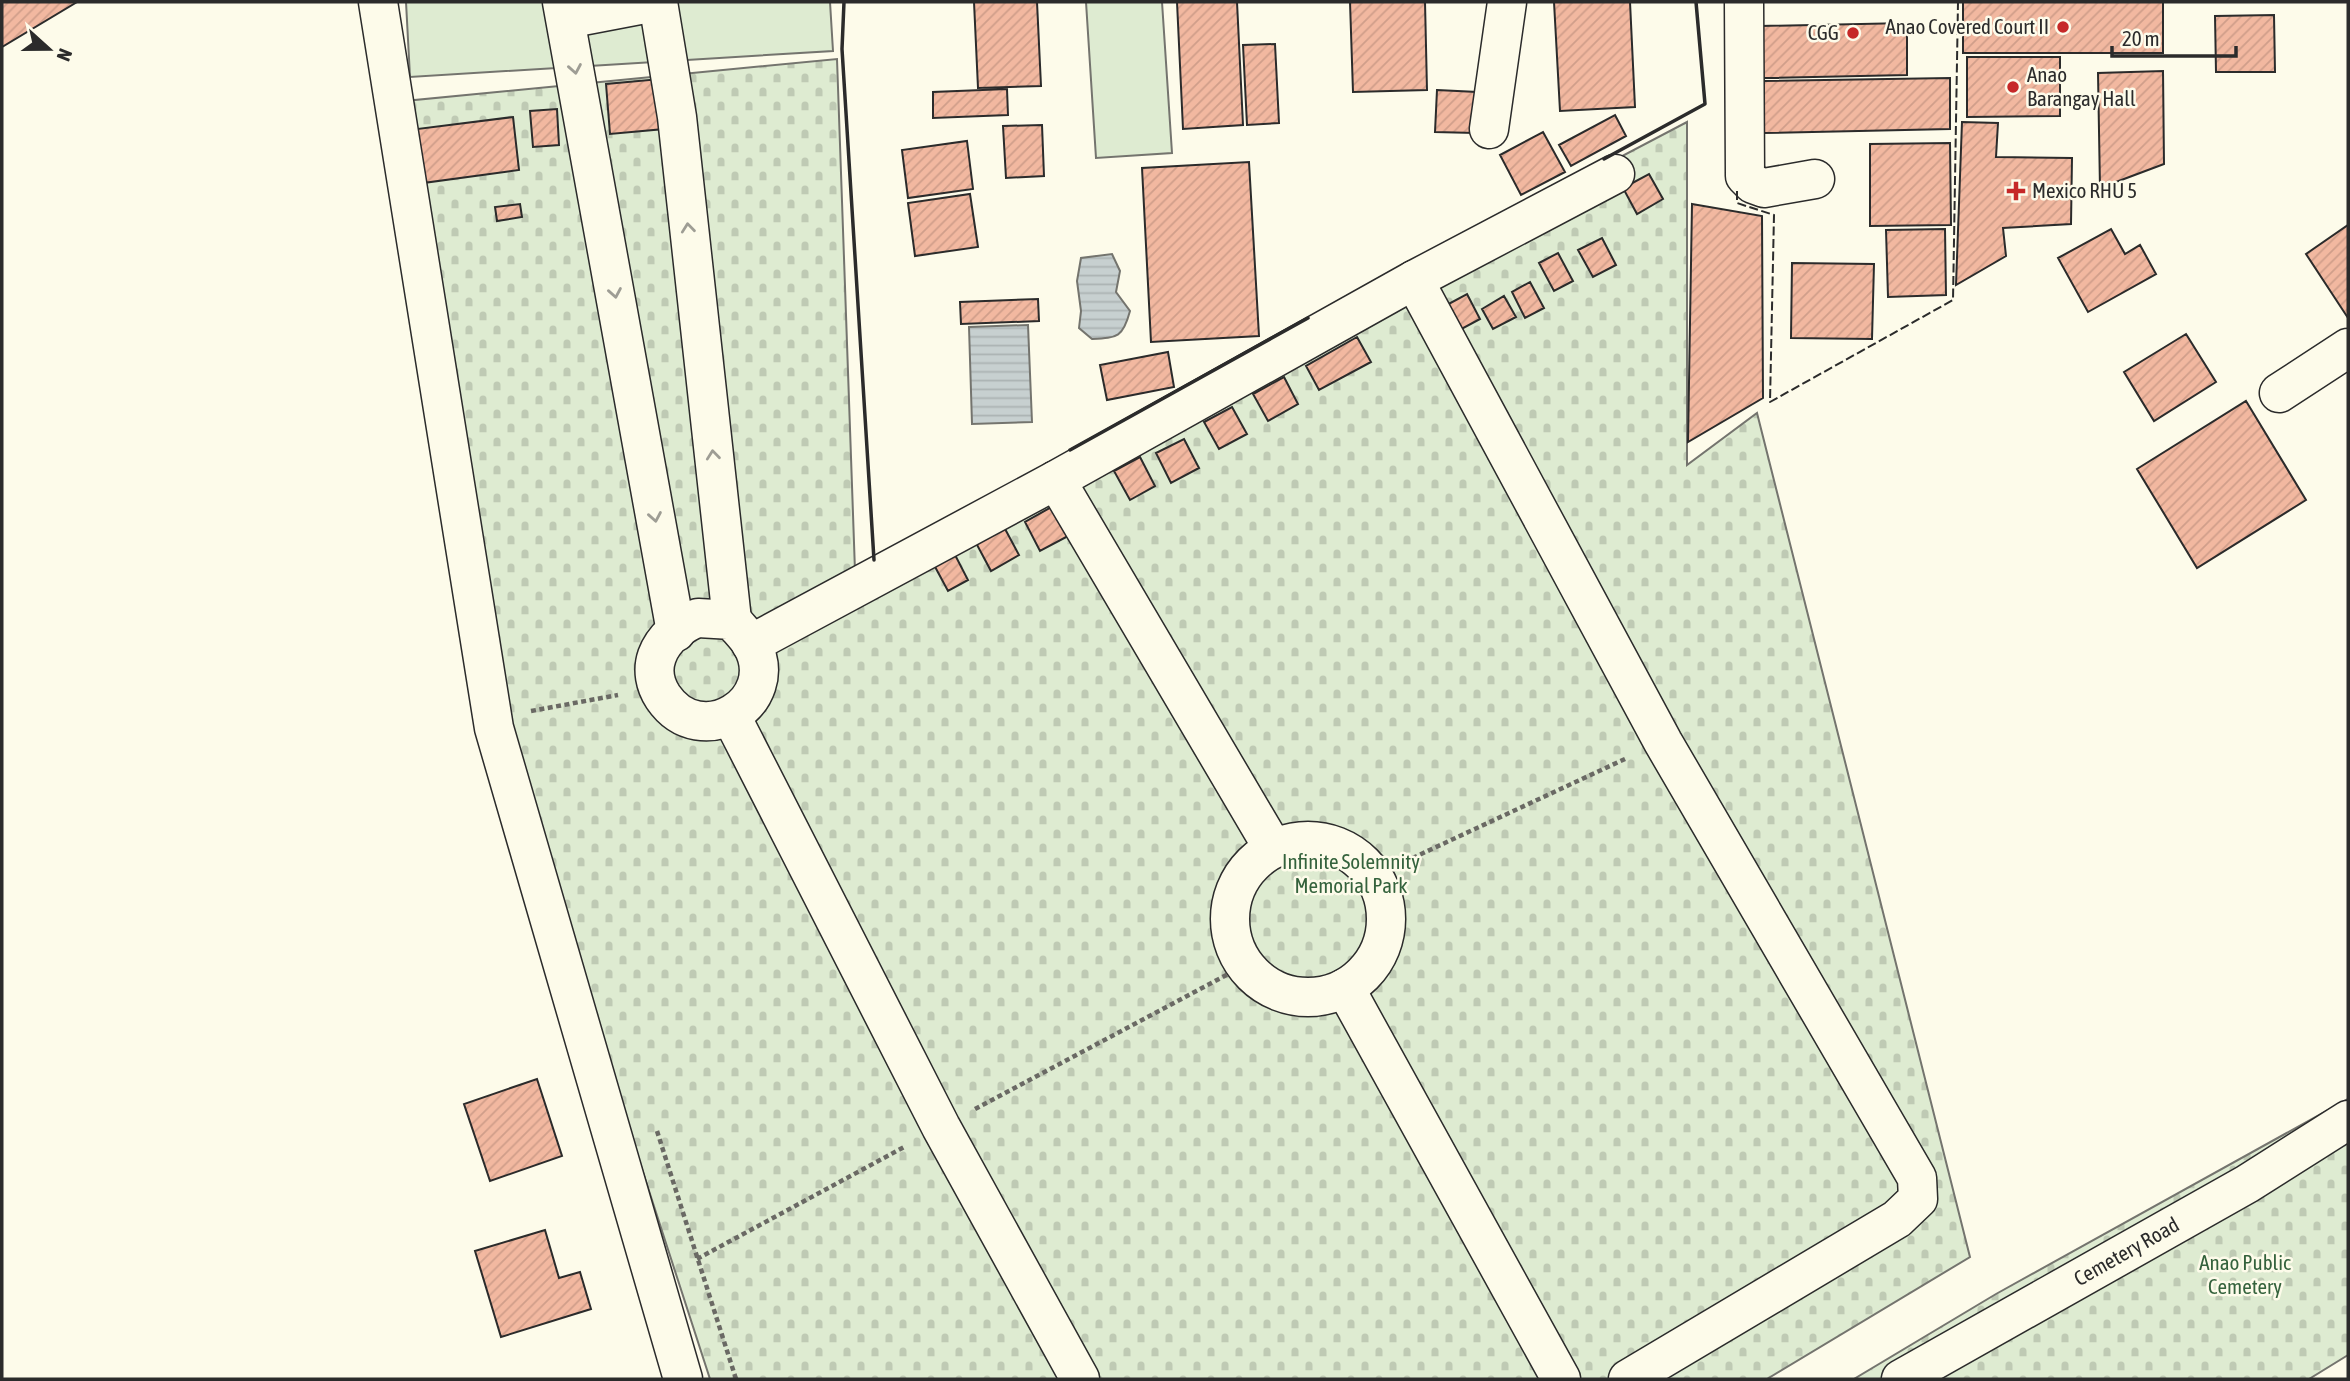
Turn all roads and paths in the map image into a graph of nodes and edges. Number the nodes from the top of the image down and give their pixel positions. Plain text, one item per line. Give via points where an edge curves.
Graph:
1 (378, 2) edge
2 (656, 2) edge
3 (1507, 2) edge
4 (1744, 2) edge
5 (564, 10) edge
6 (1489, 129) dead end
7 (1615, 174) dead end
8 (1815, 179) dead end
9 (1414, 280) junction
10 (2348, 348) edge
11 (2279, 393) dead end
12 (1056, 480) junction
13 (676, 632) junction
14 (741, 632) junction
15 (657, 688) junction
16 (526, 716) dead end
17 (732, 716) junction
18 (1663, 742) junction
19 (1273, 848) junction
20 (1374, 876) junction
21 (1345, 989) junction
22 (2348, 1120) edge
23 (655, 1127) dead end
24 (683, 1379) edge
25 (736, 1379) edge
26 (1080, 1379) edge
27 (1561, 1379) edge
28 (1628, 1379) edge
29 (1901, 1379) edge

1 - 24 street via 494,728
2 - 5 street
14 -> 2 street via 677,117
3 - 6 street
4 - 8 street via 1745,176 1764,188
5 -> 13 street
7 - 9 street
9 - 12 street
9 - 18 street
10 - 11 street
12 - 14 street
12 - 19 street
13 - 14 street via 698,618
13 - 15 street via 662,643 655,660
14 - 17 street via 758,661 758,680 746,704
15 - 16 path via 540,709
15 - 17 street via 670,708 694,721
17 - 26 street via 941,1127
18 - 20 path
18 - 28 street via 1917,1178 1918,1199 1897,1219
19 - 20 street via 1309,840 1348,851
19 - 21 street via 1243,876 1232,901 1236,951 1261,982 1286,995 1327,995
20 - 21 street via 1387,920 1381,948 1366,972
21 - 27 street
22 - 29 street, Cemetery Road via 2247,1184
23 - 25 path

